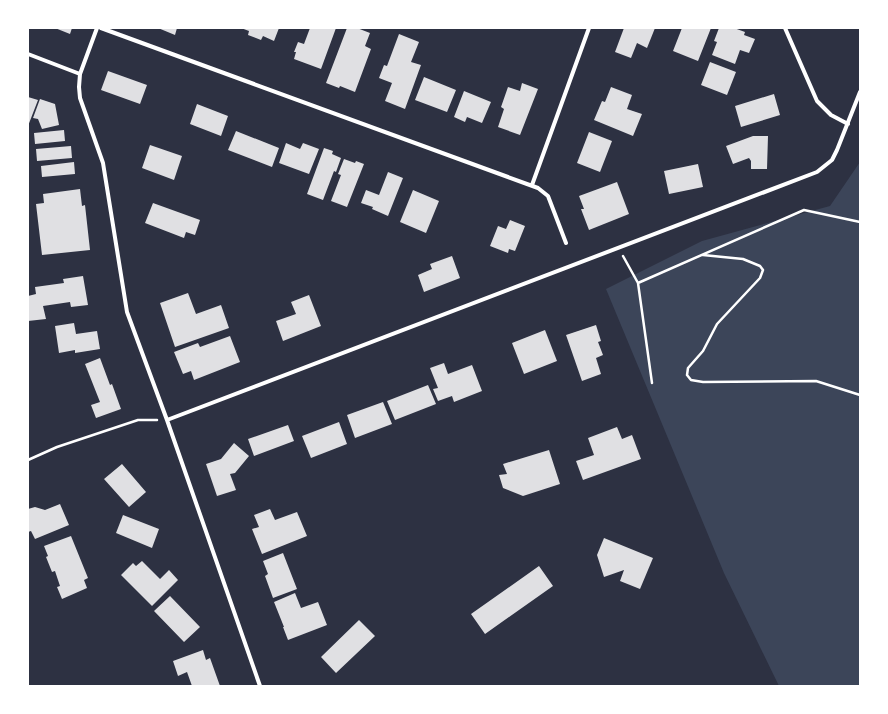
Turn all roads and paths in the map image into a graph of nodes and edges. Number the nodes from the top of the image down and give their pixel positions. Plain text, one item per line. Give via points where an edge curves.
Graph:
1 (97, 28) edge
2 (101, 28) edge
3 (589, 28) edge
4 (785, 28) edge
5 (28, 54) edge
6 (80, 74) junction
7 (860, 92) edge
8 (848, 124) junction
9 (532, 185) junction
10 (860, 222) edge
11 (566, 243) dead end
12 (619, 248) junction
13 (703, 255) junction
14 (638, 283) junction
15 (652, 383) dead end
16 (860, 396) edge
17 (167, 420) junction
18 (28, 460) edge
19 (260, 686) edge

1 - 6 street
2 - 9 street
3 - 9 street
4 - 8 street via 817,100 831,115
5 - 6 street
6 - 17 street via 80,98 103,163 127,312
7 - 8 street
8 - 12 street via 832,160 817,172
9 - 11 street via 548,196
10 - 13 path via 804,210
12 - 14 path
12 - 17 street
13 - 14 path
13 - 16 path via 743,260 760,266 763,270 760,278 717,324 703,351 688,368 687,375 691,380 816,382
14 - 15 path
17 - 18 path via 138,420 57,447
17 - 19 street

